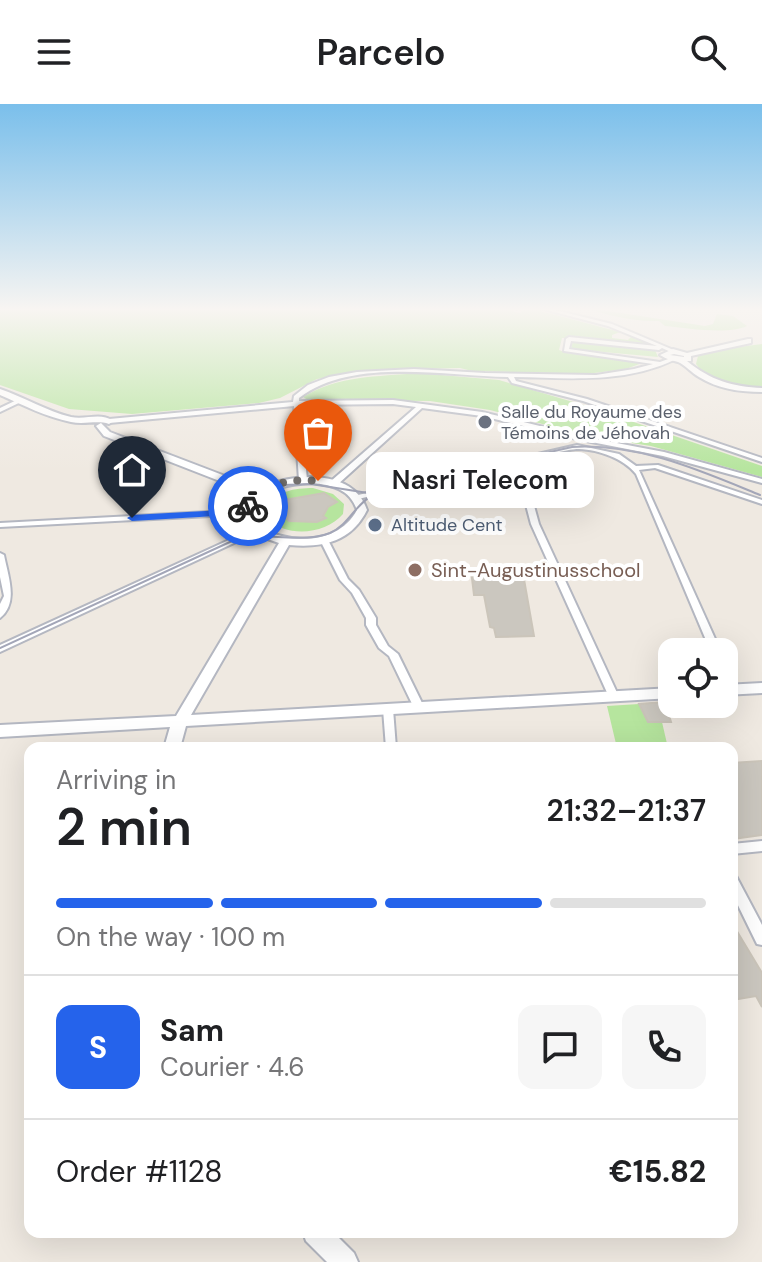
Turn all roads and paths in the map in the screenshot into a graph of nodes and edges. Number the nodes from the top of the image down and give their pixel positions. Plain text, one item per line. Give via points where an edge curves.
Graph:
1 (654, 363) edge
2 (681, 363) edge
3 (510, 376) junction
4 (762, 390) edge
5 (0, 392) edge
6 (21, 400) junction
7 (297, 404) junction
8 (422, 405) junction
9 (0, 410) edge
10 (105, 424) junction
11 (518, 460) junction
12 (762, 460) edge
13 (635, 468) junction
14 (303, 480) junction
15 (762, 481) edge
16 (334, 483) junction
17 (260, 493) junction
18 (358, 497) junction
19 (762, 502) edge
20 (246, 512) junction
21 (0, 525) edge
22 (256, 531) junction
23 (324, 540) junction
24 (286, 541) junction
25 (0, 555) edge
26 (0, 615) edge
27 (710, 638) edge
28 (0, 648) edge
29 (762, 688) edge
30 (738, 689) edge
31 (658, 694) edge
32 (614, 697) junction
33 (419, 707) junction
34 (388, 709) junction
35 (181, 720) junction
36 (1, 732) edge
37 (174, 742) edge
38 (391, 742) edge
39 (762, 846) edge
40 (738, 848) edge
41 (738, 892) edge
42 (762, 939) edge
43 (321, 1238) edge
44 (345, 1262) edge

1 - 3 street via 596,377
2 - 4 street via 710,382
3 - 7 street via 384,373 331,379 305,389 296,397
3 - 12 street via 514,382 585,400
5 - 6 street
6 - 9 street
6 - 10 street via 91,427
7 - 8 street
7 - 10 street
7 - 14 street
8 - 15 street via 664,454
8 - 16 street
10 - 17 street via 107,434
11 - 13 street via 573,448 606,451
11 - 18 street
11 - 32 street via 535,524
13 - 19 street via 656,466
13 - 27 street
14 - 16 street
14 - 17 street
16 - 18 street
17 - 20 street
18 - 23 street via 358,521
20 - 21 street
20 - 22 street
22 - 24 street
22 - 28 street
23 - 24 street
23 - 33 street
24 - 35 street
25 - 26 street via 8,596
29 - 30 street
31 - 32 street
32 - 33 street
33 - 34 street
34 - 35 street
34 - 38 street
35 - 36 street
35 - 37 street
39 - 40 street
41 - 42 street
43 - 44 street

